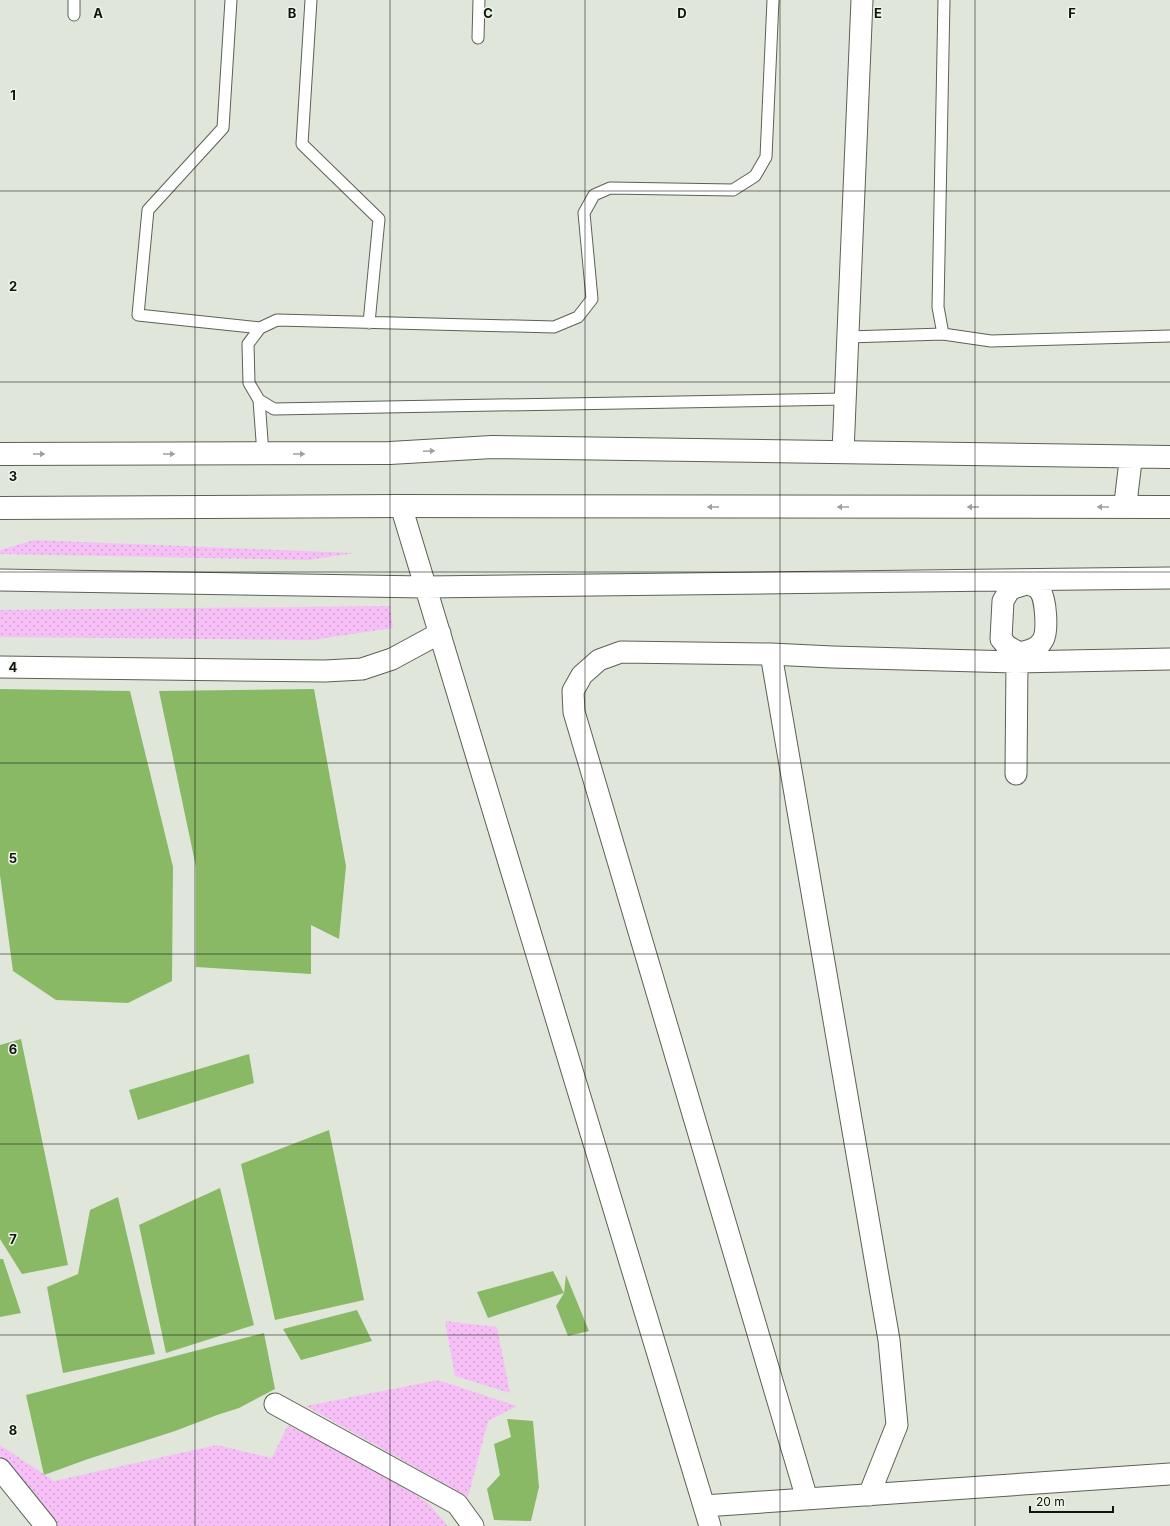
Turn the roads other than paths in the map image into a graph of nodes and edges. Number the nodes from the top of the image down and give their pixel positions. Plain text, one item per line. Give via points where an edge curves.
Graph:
1 (74, 0) edge
2 (231, 0) edge
3 (311, 0) edge
4 (479, 0) edge
5 (773, 0) edge
6 (862, 0) edge
7 (944, 0) edge
8 (74, 15) dead end
9 (478, 38) dead end
10 (369, 323) junction
11 (260, 328) junction
12 (943, 334) junction
13 (1170, 336) edge
14 (848, 337) junction
15 (846, 399) junction
16 (259, 400) junction
17 (843, 452) junction
18 (0, 454) edge
19 (263, 454) junction
20 (1131, 457) junction
21 (1170, 457) edge
22 (401, 506) junction
23 (1125, 507) junction
24 (1170, 507) edge
25 (0, 508) edge
26 (1170, 578) edge
27 (0, 580) edge
28 (1027, 581) junction
29 (425, 586) junction
30 (440, 633) junction
31 (770, 654) junction
32 (1018, 658) junction
33 (1170, 659) edge
34 (0, 667) edge
35 (1016, 774) dead end
36 (275, 1404) dead end
37 (0, 1469) edge
38 (1170, 1474) edge
39 (869, 1495) junction
40 (808, 1499) junction
41 (704, 1506) junction
42 (46, 1526) edge
43 (473, 1526) edge
44 (710, 1526) edge

1 - 8 lane
2 - 11 lane via 223,128 148,210 138,315
3 - 10 lane via 302,144 379,219
4 - 9 lane
5 - 10 lane via 766,157 755,176 734,190 610,188 594,195 584,213 592,299 578,317 554,327
6 - 14 street
7 - 12 lane via 938,307
10 - 11 lane via 277,320
11 - 16 lane via 248,344 249,383
12 - 13 lane via 991,341
12 - 14 lane
14 - 15 street
15 - 16 lane via 274,409
15 - 17 street
16 - 19 lane
19 -> 17 street via 390,453 492,447
17 - 20 street
18 -> 19 street
20 - 21 street
20 - 23 street
23 -> 22 street
22 - 25 street
22 - 29 street
23 - 24 street
26 - 28 street
27 - 29 street
28 - 29 street
28 - 32 street via 1010,589 1003,601 1001,638
28 - 32 street via 1044,597 1045,634 1043,641 1033,650
29 - 30 street
30 - 34 street via 392,659 362,669 325,671
30 - 41 street
31 - 32 street via 832,658
31 - 39 street via 889,1340 897,1425
31 - 40 street via 621,652 599,660 582,675 573,691 574,712
32 - 33 street
32 - 35 street
36 - 43 street via 457,1504
37 - 42 street
38 - 39 street
39 - 40 street
40 - 41 street
41 - 44 street

